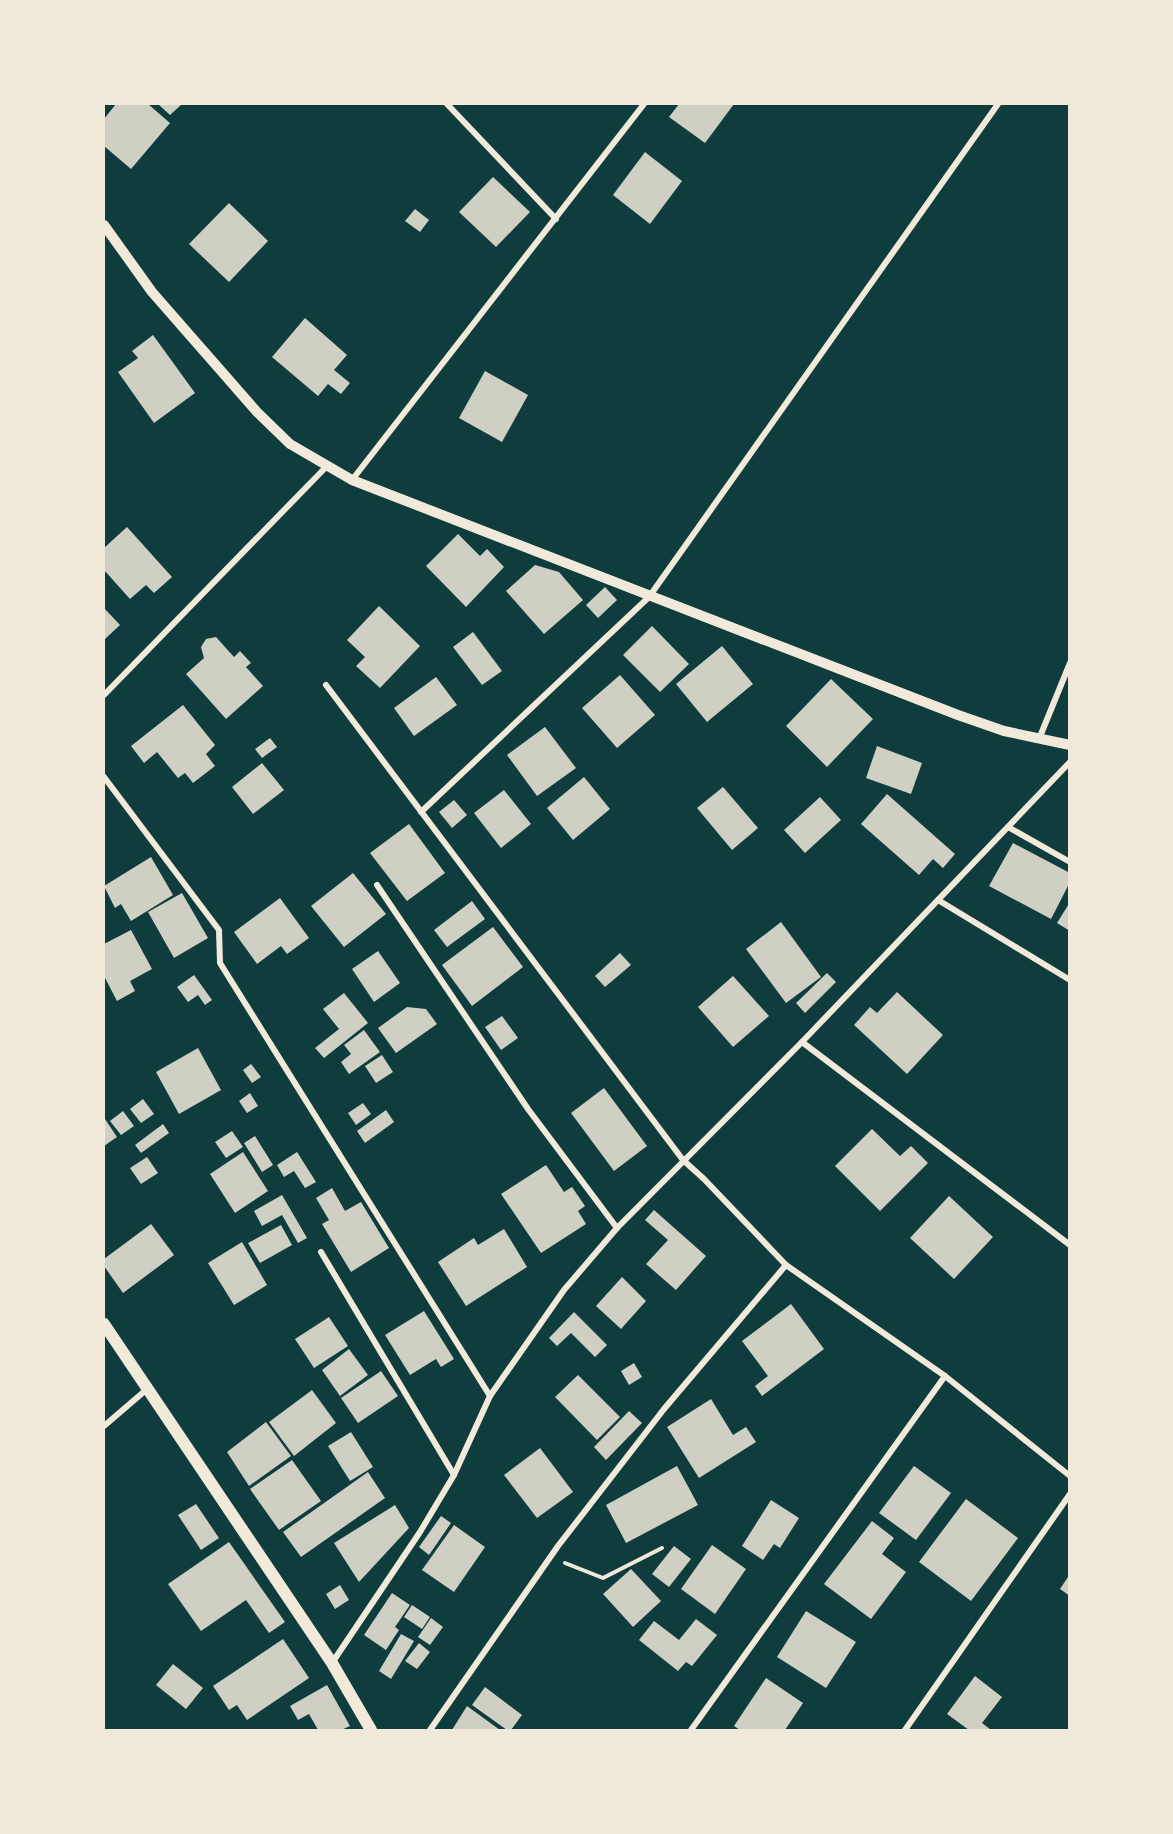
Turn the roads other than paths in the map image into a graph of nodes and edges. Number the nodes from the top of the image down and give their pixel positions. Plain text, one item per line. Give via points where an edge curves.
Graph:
1 (447, 104) edge
2 (644, 104) edge
3 (998, 104) edge
4 (556, 219) junction
5 (104, 225) edge
6 (327, 466) junction
7 (352, 480) junction
8 (649, 597) junction
9 (1070, 663) edge
10 (326, 685) dead end
11 (104, 694) edge
12 (1039, 740) junction
13 (1070, 745) edge
14 (1070, 762) edge
15 (104, 777) edge
16 (421, 812) junction
17 (1008, 827) junction
18 (1070, 861) edge
19 (376, 885) dead end
20 (938, 900) junction
21 (1070, 980) edge
22 (802, 1042) junction
23 (683, 1160) junction
24 (617, 1228) junction
25 (1070, 1245) edge
26 (321, 1252) dead end
27 (786, 1265) junction
28 (104, 1324) edge
29 (945, 1376) junction
30 (146, 1390) junction
31 (490, 1396) junction
32 (104, 1426) edge
33 (454, 1475) junction
34 (1070, 1476) edge
35 (1070, 1494) edge
36 (332, 1663) junction
37 (371, 1731) edge
38 (430, 1731) edge
39 (691, 1731) edge
40 (905, 1731) edge

1 - 4 street
2 - 4 street
3 - 8 street
4 - 7 street
5 - 6 street via 152,292 257,412 290,444
6 - 7 street
6 - 11 street
7 - 8 street
8 - 12 street via 958,715
8 - 16 street
9 - 12 street
10 - 16 street
12 - 13 street
14 - 17 street
15 - 31 street via 219,930 220,963
16 - 23 street
17 - 18 street
17 - 20 street
19 - 24 street via 528,1109
20 - 21 street
20 - 22 street
22 - 23 street
22 - 25 street
23 - 24 street
23 - 27 street
24 - 31 street via 564,1290
26 - 33 street
27 - 29 street
27 - 38 street via 664,1409 551,1557
28 - 30 main road
29 - 34 street
29 - 39 street
30 - 32 street
30 - 36 main road
31 - 33 street
33 - 36 street
35 - 40 street
36 - 37 main road

